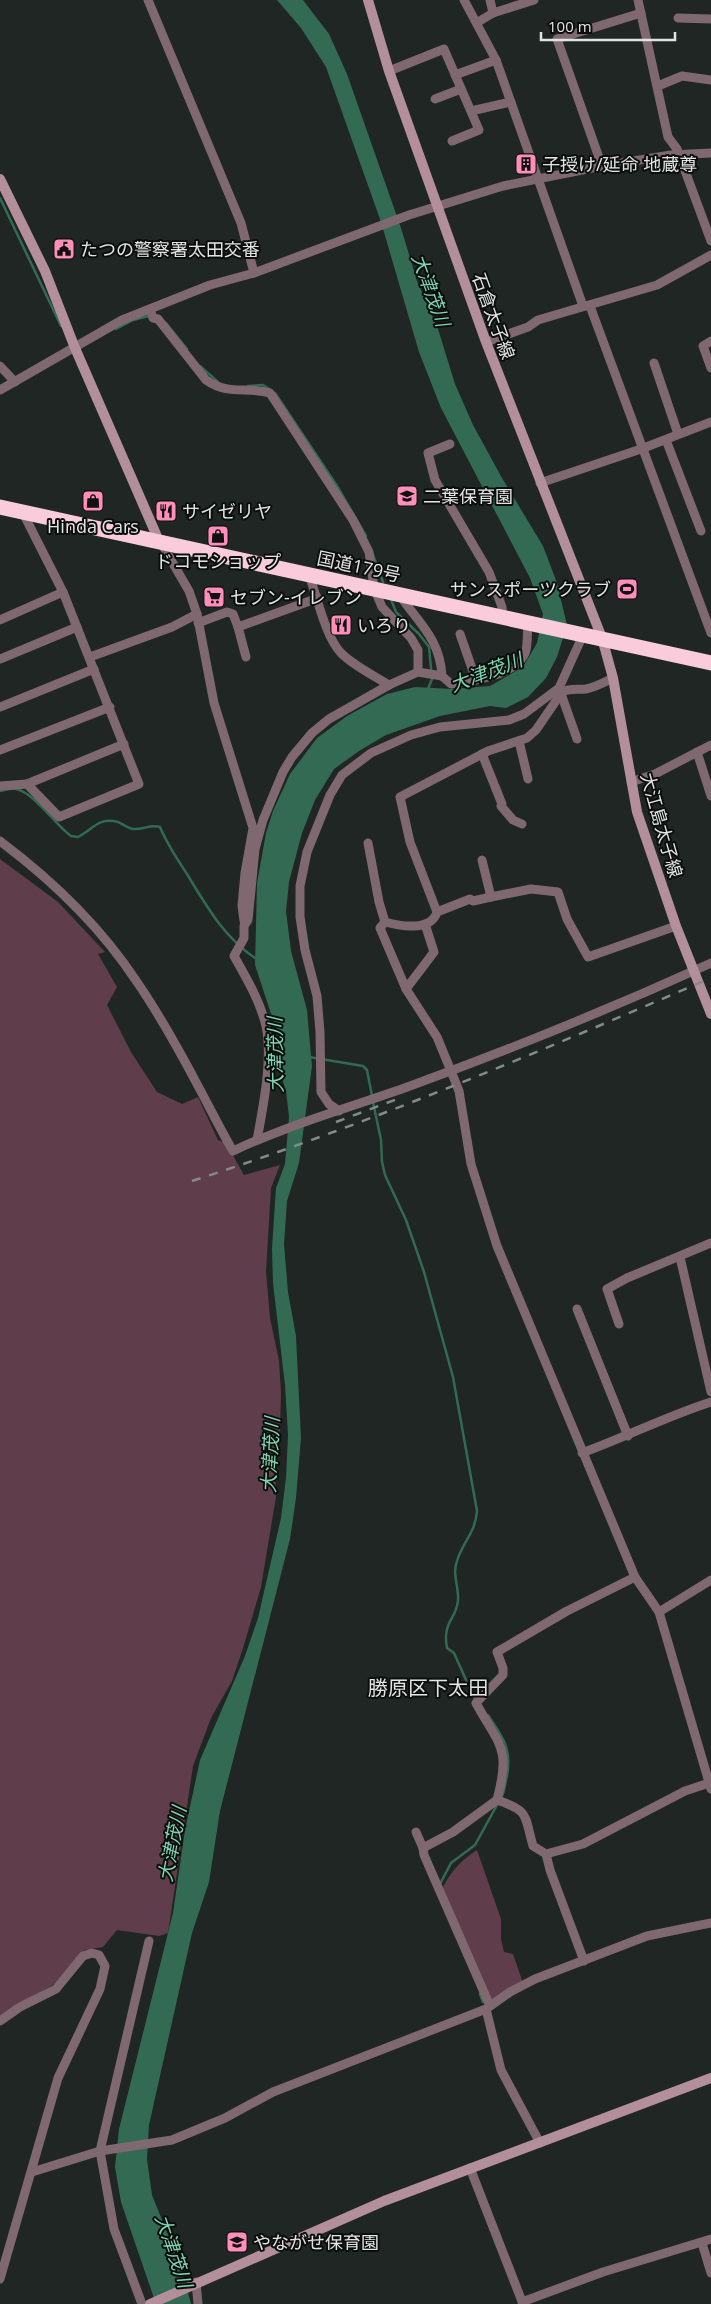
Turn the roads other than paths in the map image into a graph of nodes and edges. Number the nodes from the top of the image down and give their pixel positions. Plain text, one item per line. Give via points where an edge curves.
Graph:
1 (148, 0) edge
2 (368, 0) edge
3 (464, 0) edge
4 (490, 0) edge
5 (534, 0) edge
6 (638, 0) edge
7 (494, 13) junction
8 (641, 13) junction
9 (678, 18) dead end
10 (711, 19) edge
11 (478, 22) junction
12 (496, 60) junction
13 (389, 71) junction
14 (456, 75) junction
15 (711, 80) edge
16 (658, 86) junction
17 (461, 89) junction
18 (435, 100) dead end
19 (511, 102) junction
20 (471, 111) junction
21 (452, 141) dead end
22 (711, 153) edge
23 (675, 155) junction
24 (602, 166) junction
25 (0, 179) edge
26 (539, 179) junction
27 (438, 207) junction
28 (711, 241) edge
29 (711, 256) edge
30 (254, 273) junction
31 (586, 306) junction
32 (152, 314) junction
33 (711, 341) edge
34 (486, 342) junction
35 (76, 348) junction
36 (654, 363) dead end
37 (0, 366) edge
38 (711, 368) edge
39 (15, 382) junction
40 (0, 390) edge
41 (711, 422) edge
42 (678, 434) junction
43 (666, 440) junction
44 (450, 444) dead end
45 (641, 449) junction
46 (540, 483) junction
47 (0, 507) edge
48 (22, 511) junction
49 (701, 531) dead end
50 (159, 541) junction
51 (309, 575) junction
52 (374, 588) junction
53 (63, 592) junction
54 (399, 593) junction
55 (318, 598) junction
56 (503, 618) junction
57 (197, 619) junction
58 (0, 620) edge
59 (531, 624) junction
60 (77, 627) junction
61 (238, 627) junction
62 (711, 633) edge
63 (460, 634) dead end
64 (580, 634) junction
65 (602, 638) junction
66 (90, 657) junction
67 (246, 657) dead end
68 (0, 660) edge
69 (711, 663) edge
70 (94, 669) junction
71 (418, 672) junction
72 (442, 676) junction
73 (614, 678) junction
74 (476, 680) junction
75 (389, 685) junction
76 (560, 690) junction
77 (0, 707) edge
78 (110, 707) junction
79 (576, 739) dead end
80 (519, 741) junction
81 (124, 744) junction
82 (711, 745) edge
83 (0, 750) edge
84 (697, 752) junction
85 (482, 754) junction
86 (528, 779) dead end
87 (631, 782) junction
88 (27, 784) junction
89 (0, 786) edge
90 (711, 796) edge
91 (522, 824) dead end
92 (0, 840) edge
93 (368, 843) dead end
94 (482, 860) dead end
95 (491, 897) junction
96 (437, 912) junction
97 (385, 922) junction
98 (424, 924) junction
99 (244, 926) junction
100 (676, 926) junction
101 (711, 963) edge
102 (694, 971) junction
103 (406, 990) junction
104 (711, 1014) edge
105 (451, 1071) junction
106 (339, 1112) junction
107 (257, 1140) junction
108 (711, 1243) edge
109 (680, 1258) junction
110 (577, 1309) dead end
111 (619, 1324) dead end
112 (711, 1392) edge
113 (711, 1402) edge
114 (628, 1436) junction
115 (582, 1453) junction
116 (635, 1578) junction
117 (711, 1580) edge
118 (659, 1612) junction
119 (707, 1758) edge
120 (710, 1786) edge
121 (501, 1801) junction
122 (416, 1832) dead end
123 (423, 1848) junction
124 (546, 1854) junction
125 (711, 1923) edge
126 (149, 1941) dead end
127 (584, 1961) junction
128 (488, 2008) junction
129 (0, 2021) edge
130 (711, 2078) edge
131 (540, 2143) junction
132 (100, 2151) junction
133 (470, 2168) junction
134 (32, 2172) junction
135 (706, 2241) edge
136 (711, 2273) edge
137 (0, 2279) edge
138 (196, 2282) junction
139 (523, 2303) edge
140 (142, 2304) edge
141 (150, 2304) edge
142 (198, 2304) edge

1 - 30 street via 242,223
2 - 13 main road, 石倉太子線
3 - 11 street
4 - 7 street
5 - 7 street
6 - 8 street
7 - 11 street
8 - 16 street
8 - 24 street via 557,39
9 - 10 street
11 - 12 street
12 - 14 street
12 - 19 street
13 - 14 street via 444,49
13 - 27 main road, 石倉太子線
14 - 17 street
15 - 16 street via 682,76
16 - 23 street
17 - 18 street
17 - 20 street
19 - 20 street
19 - 26 street
20 - 21 street via 479,130
22 - 23 street
23 - 24 street
23 - 28 street
24 - 26 street
25 - 35 main road via 45,271
26 - 27 street via 504,186
26 - 31 street
27 - 30 street
27 - 34 main road, 石倉太子線
29 - 31 street via 657,284
30 - 32 street via 210,285
31 - 34 street via 538,320 528,327
31 - 45 street
32 - 35 street via 108,327
32 - 52 street via 206,380 216,387 270,393 353,520 369,552
33 - 38 street via 703,346
34 - 46 main road, 石倉太子線
35 - 39 street
35 - 50 main road
36 - 42 street
37 - 39 street
39 - 40 street
41 - 42 street
42 - 43 street
43 - 45 street
43 - 49 street
44 - 56 street via 428,453 435,480 489,572
45 - 46 street
45 - 62 street
46 - 65 main road, 石倉太子線
47 - 48 highway, 国道179号
48 - 50 highway, 国道179号
48 - 53 street
50 - 51 highway, 国道179号
50 - 57 street via 188,590
51 - 52 highway, 国道179号
51 - 55 street
52 - 54 highway, 国道179号
52 - 71 street via 382,607 418,650
53 - 58 street
53 - 60 street
54 - 56 highway, 国道179号
54 - 72 street via 436,644
55 - 61 street
55 - 75 street via 329,632 340,652
56 - 59 highway, 国道179号
57 - 61 street via 227,612 232,614
57 - 66 street
57 - 99 street via 214,703 253,828 243,898
59 - 64 highway, 国道179号
59 - 74 street via 522,659 501,673
60 - 66 street
60 - 68 street
61 - 67 street
63 - 74 street
64 - 65 highway, 国道179号
64 - 76 street
65 - 69 highway, 国道179号
65 - 73 main road, 大江島太子線
66 - 70 street
70 - 77 street
70 - 78 street
71 - 72 street
71 - 75 street
72 - 74 street via 451,684
73 - 76 street via 586,689
73 - 87 main road, 大江島太子線
75 - 99 street via 329,719 292,757 263,820 255,849 248,920
76 - 79 street
76 - 80 street via 536,730
76 - 106 street via 509,720 440,727 371,752 342,775 330,795 307,852 300,886 300,917 317,996 321,1092
78 - 81 street
78 - 83 street
80 - 85 street
80 - 86 street
81 - 88 street
81 - 88 street via 139,784 58,817
82 - 84 street
84 - 87 street
84 - 90 street
85 - 91 street via 501,806 513,820
85 - 96 street via 400,797 410,842
87 - 100 main road, 大江島太子線 via 637,812
88 - 89 street
92 - 107 street via 68,899 117,954 197,1083 233,1151
93 - 97 street
94 - 95 street
95 - 96 street via 470,899
95 - 100 street via 531,889 558,892 567,919 588,957
96 - 98 street
97 - 98 street via 400,926
97 - 103 street via 380,928
98 - 103 street via 434,952
99 - 107 street via 244,938 234,956 259,1004 266,1028 267,1072
100 - 102 main road, 大江島太子線
101 - 102 street
102 - 104 main road, 大江島太子線
102 - 105 street via 571,1025
103 - 105 street via 437,1037
105 - 106 street
105 - 115 street via 459,1091 471,1164 495,1238
106 - 107 street
108 - 109 street
109 - 111 street via 627,1278 607,1290
109 - 112 street
110 - 114 street
113 - 114 street via 659,1420
114 - 115 street
115 - 116 street
116 - 118 street
116 - 121 street via 567,1611 497,1652 503,1674 478,1700 504,1755
117 - 118 street
118 - 119 street
119 - 120 street
120 - 124 street via 677,1796 583,1844
121 - 123 street
121 - 124 street via 524,1812 534,1846
122 - 123 street
123 - 128 street
124 - 127 street
125 - 127 street via 647,1936
126 - 132 street
127 - 128 street via 535,1979
128 - 131 street via 501,2070
128 - 132 street via 273,2092 225,2118 172,2140
129 - 134 street via 56,1989 82,1956 99,1954 105,1966 100,1989 58,2078
130 - 131 main road
131 - 133 main road
132 - 134 street
132 - 140 street via 114,2230
133 - 138 main road via 384,2201
133 - 139 street
134 - 137 street
135 - 136 street
135 - 139 street via 603,2272
138 - 141 main road
138 - 142 street

